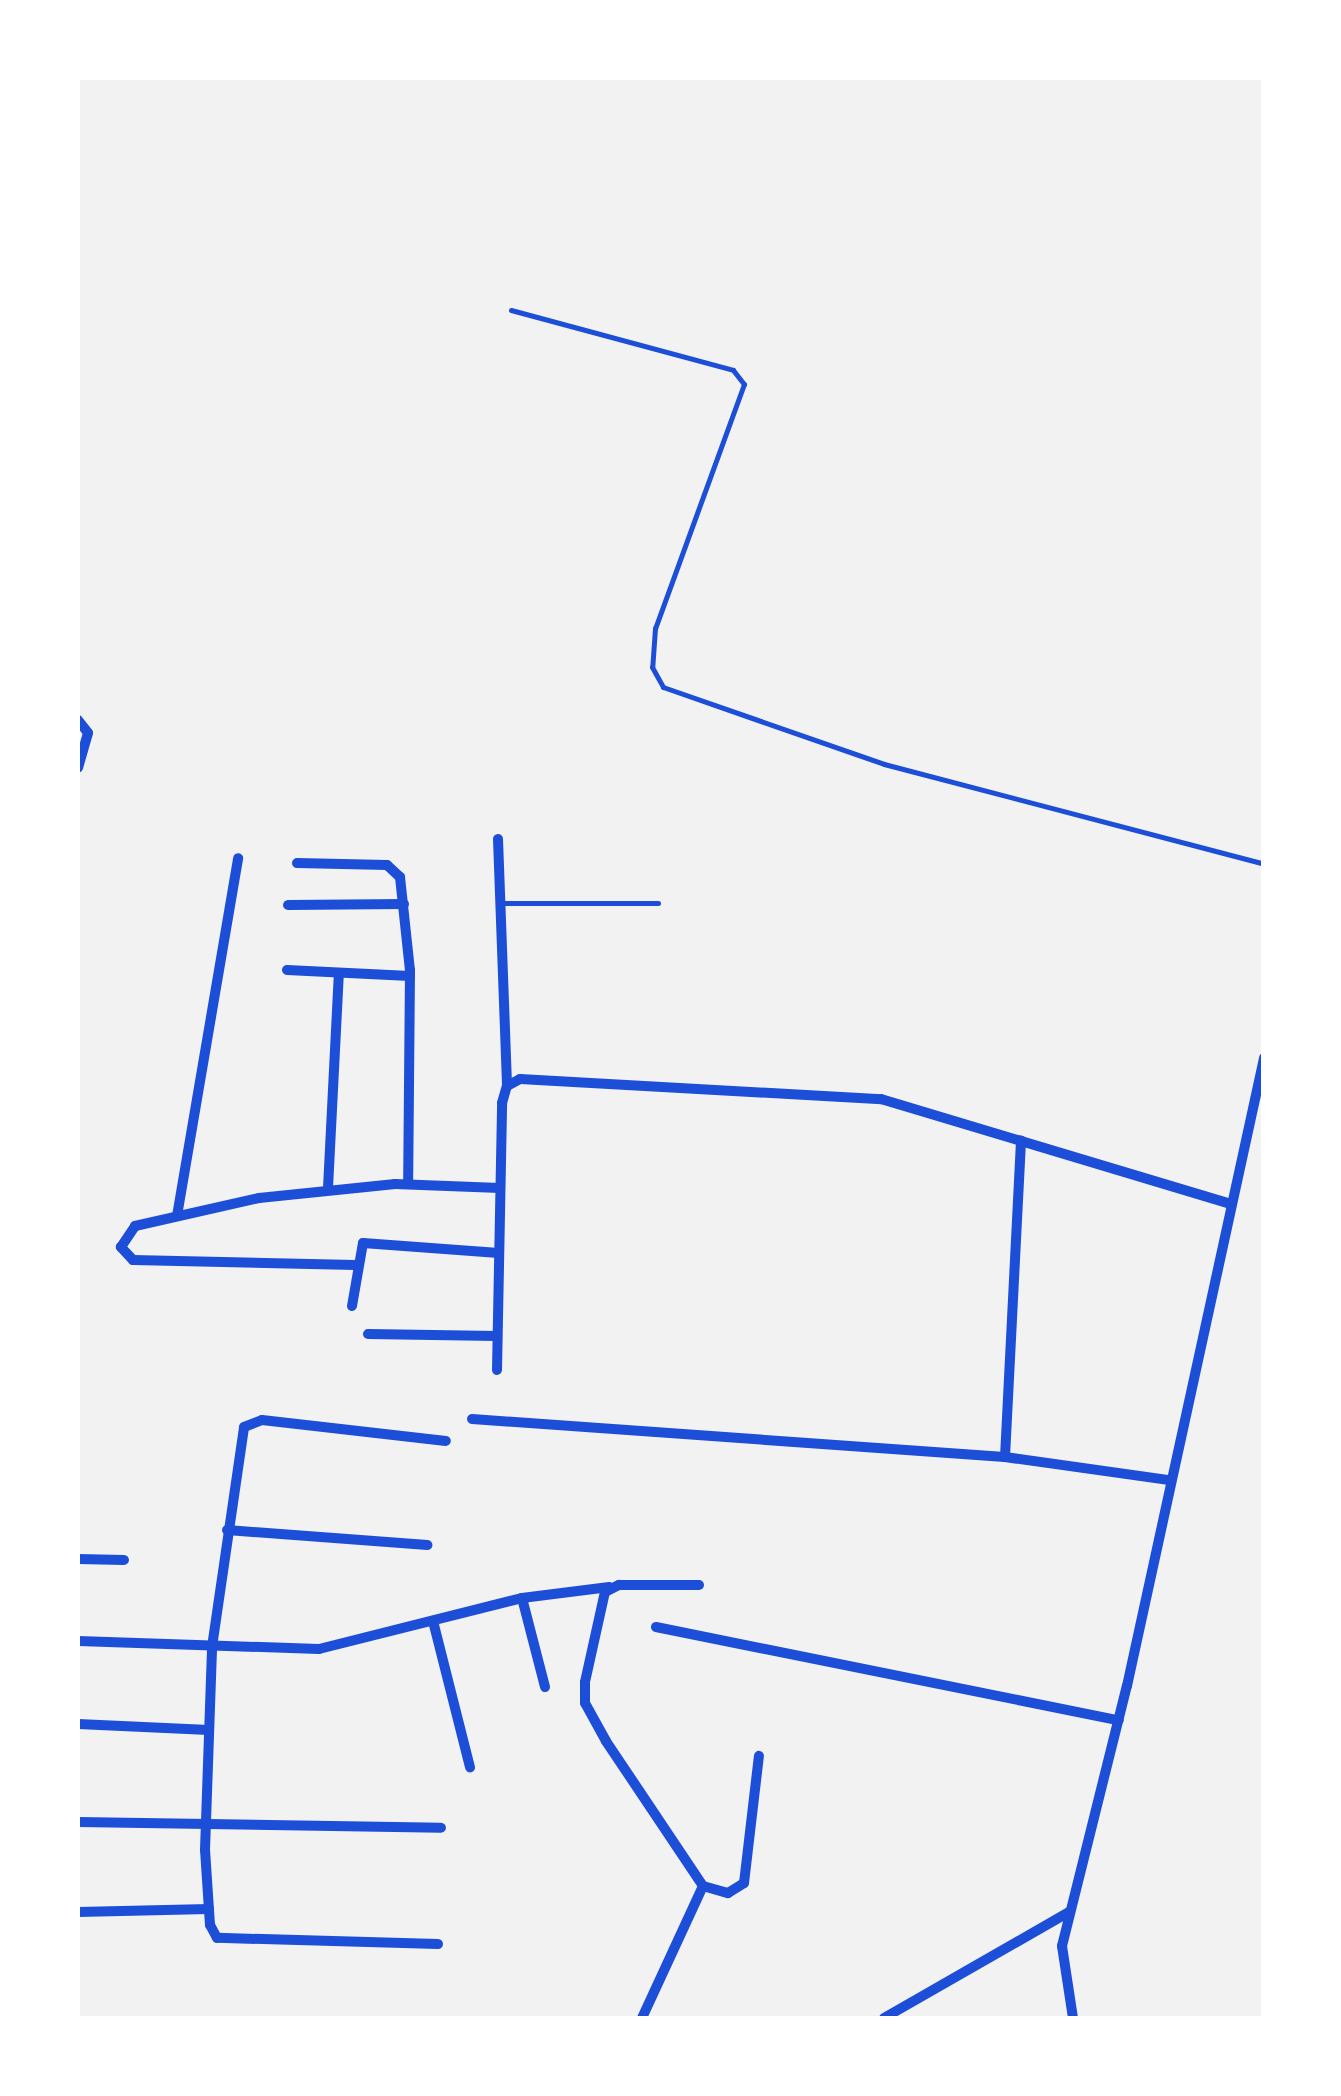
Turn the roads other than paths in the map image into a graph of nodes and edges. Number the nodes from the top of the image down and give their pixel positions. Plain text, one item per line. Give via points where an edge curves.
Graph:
1 (511, 310) dead end
2 (78, 720) edge
3 (78, 768) edge
4 (498, 839) dead end
5 (238, 858) dead end
6 (297, 862) dead end
7 (1264, 864) edge
8 (500, 903) junction
9 (658, 903) dead end
10 (404, 904) junction
11 (288, 905) dead end
12 (286, 970) dead end
13 (339, 973) junction
14 (410, 976) junction
15 (1264, 1058) edge
16 (507, 1086) junction
17 (1021, 1140) junction
18 (408, 1184) junction
19 (328, 1188) junction
20 (500, 1188) junction
21 (1230, 1204) junction
22 (176, 1216) junction
23 (499, 1253) junction
24 (356, 1265) junction
25 (352, 1306) dead end
26 (368, 1334) dead end
27 (497, 1336) junction
28 (496, 1370) dead end
29 (472, 1419) dead end
30 (446, 1441) dead end
31 (1005, 1458) junction
32 (1170, 1480) junction
33 (227, 1530) junction
34 (427, 1544) dead end
35 (78, 1559) edge
36 (124, 1560) dead end
37 (699, 1585) dead end
38 (612, 1587) junction
39 (522, 1598) junction
40 (433, 1621) junction
41 (656, 1627) dead end
42 (78, 1640) edge
43 (212, 1647) junction
44 (545, 1686) dead end
45 (1119, 1720) junction
46 (78, 1724) edge
47 (209, 1730) junction
48 (759, 1756) dead end
49 (470, 1766) dead end
50 (78, 1822) edge
51 (206, 1824) junction
52 (441, 1828) dead end
53 (703, 1886) junction
54 (209, 1909) junction
55 (78, 1912) edge
56 (1069, 1912) junction
57 (438, 1944) dead end
58 (642, 2018) edge
59 (884, 2018) edge
60 (1074, 2018) edge

1 - 7 lane via 713,363 733,370 744,384 655,628 652,666 664,687 884,764
2 - 3 street via 88,733
4 - 8 street
5 - 22 street
6 - 10 street via 393,867
8 - 9 lane
8 - 16 street
10 - 11 street
10 - 14 street
12 - 13 street
13 - 14 street
13 - 19 street
14 - 18 street
15 - 21 street
16 - 17 street via 535,1079 831,1093 926,1109
16 - 20 street
17 - 21 street
17 - 31 street
18 - 19 street
18 - 20 street
19 - 22 street
20 - 23 street
21 - 32 street
22 - 24 street via 135,1226 121,1252 133,1260
23 - 24 street via 368,1242 359,1246
23 - 27 street
24 - 25 street
26 - 27 street
27 - 28 street
29 - 31 street
30 - 33 street via 254,1420 241,1439
31 - 32 street
32 - 45 street
33 - 34 street
33 - 43 street
35 - 36 street
37 - 38 street
38 - 39 street
38 - 53 street via 598,1605 585,1703
39 - 40 street
39 - 44 street
40 - 43 street via 319,1649
40 - 49 street
41 - 45 street
42 - 43 street
43 - 47 street
45 - 56 street
46 - 47 street
47 - 51 street
48 - 53 street via 746,1877 735,1892
50 - 51 street
51 - 52 street
51 - 54 street
53 - 58 street
54 - 55 street
54 - 57 street via 212,1932 224,1942
56 - 59 street
56 - 60 street via 1062,1964

